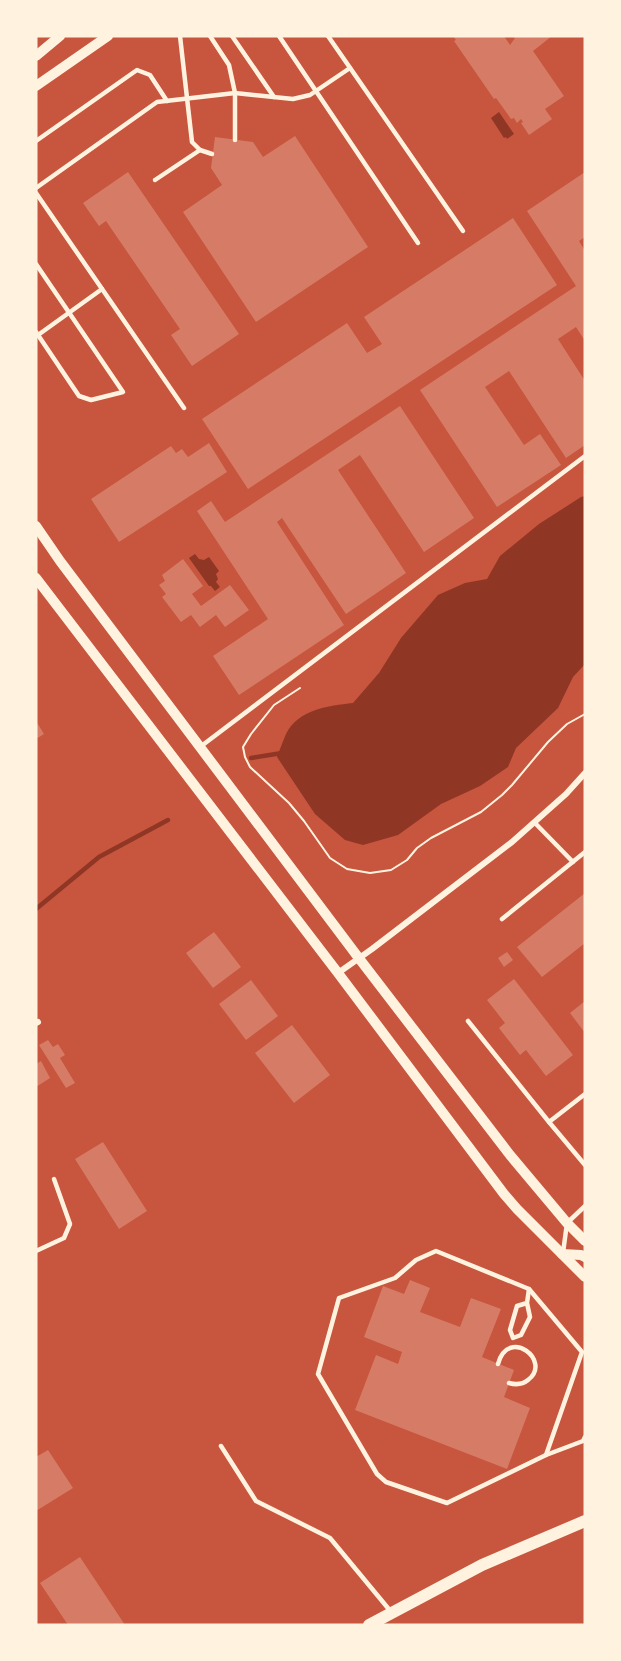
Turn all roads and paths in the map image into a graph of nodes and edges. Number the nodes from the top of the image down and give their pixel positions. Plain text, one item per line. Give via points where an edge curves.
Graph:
1 (60, 36) edge
2 (108, 36) edge
3 (180, 36) edge
4 (210, 36) edge
5 (232, 36) edge
6 (279, 36) edge
7 (328, 36) edge
8 (36, 56) edge
9 (350, 68) junction
10 (36, 86) edge
11 (317, 91) junction
12 (235, 93) junction
13 (274, 97) junction
14 (187, 98) junction
15 (167, 101) junction
16 (236, 140) dead end
17 (36, 141) edge
18 (200, 150) junction
19 (212, 154) dead end
20 (155, 180) dead end
21 (36, 188) edge
22 (36, 193) edge
23 (463, 231) dead end
24 (418, 243) dead end
25 (36, 264) edge
26 (102, 289) junction
27 (69, 312) junction
28 (37, 334) edge
29 (184, 408) dead end
30 (585, 456) edge
31 (36, 526) edge
32 (36, 578) edge
33 (300, 687) dead end
34 (585, 714) edge
35 (200, 747) junction
36 (585, 773) edge
37 (535, 823) junction
38 (585, 852) edge
39 (573, 861) junction
40 (502, 919) dead end
41 (358, 957) junction
42 (338, 973) junction
43 (468, 1021) dead end
44 (585, 1094) edge
45 (549, 1122) junction
46 (585, 1165) edge
47 (54, 1179) dead end
48 (585, 1206) edge
49 (567, 1223) junction
50 (585, 1241) edge
51 (36, 1251) edge
52 (585, 1251) edge
53 (562, 1254) junction
54 (585, 1257) edge
55 (585, 1277) edge
56 (529, 1289) junction
57 (527, 1303) junction
58 (513, 1338) junction
59 (514, 1347) junction
60 (583, 1354) edge
61 (498, 1364) dead end
62 (509, 1383) dead end
63 (585, 1437) edge
64 (221, 1446) dead end
65 (546, 1455) junction
66 (585, 1521) edge
67 (387, 1618) edge
68 (369, 1625) edge

1 - 8 street
2 - 10 street
3 - 14 lane
4 - 12 lane via 230,65
5 - 13 lane
6 - 11 lane
7 - 9 lane
9 - 11 lane
9 - 23 lane
11 - 13 lane via 293,99
11 - 24 lane
12 - 13 lane
12 - 14 lane
12 - 16 lane
14 - 15 lane
14 - 18 lane via 192,141
15 - 17 lane via 150,75 137,70
15 - 21 lane via 158,102
18 - 19 lane
18 - 20 lane
22 - 26 lane
25 - 27 lane
26 - 27 lane
26 - 29 lane
27 - 28 lane
27 - 28 lane via 123,392 92,400 79,396
30 - 35 lane
31 - 35 street
32 - 42 street
33 - 34 path via 274,705 250,734 243,747 245,758 289,803 330,858 347,868 370,873 391,870 431,838 481,812 512,785 567,724
35 - 41 street
36 - 37 street
37 - 39 lane
37 - 41 street
38 - 39 lane
39 - 40 lane
41 - 42 street
41 - 49 street
42 - 53 street via 504,1194
43 - 45 lane
44 - 45 lane
45 - 46 lane
47 - 51 lane via 70,1224 64,1238
48 - 49 lane
49 - 50 street
49 - 53 lane
52 - 53 lane
53 - 54 street
53 - 55 street
56 - 57 lane
56 - 60 lane
56 - 65 lane via 436,1251 416,1260 395,1278 339,1298 318,1374 377,1474 396,1486 447,1503
57 - 58 lane via 530,1317 520,1335
57 - 58 lane via 517,1306 510,1330
58 - 59 lane
59 - 61 lane via 503,1353
59 - 62 lane via 531,1354 535,1365 527,1381
60 - 65 lane
63 - 65 lane
64 - 67 lane via 256,1501 330,1538
66 - 67 main road via 482,1565
67 - 68 main road

